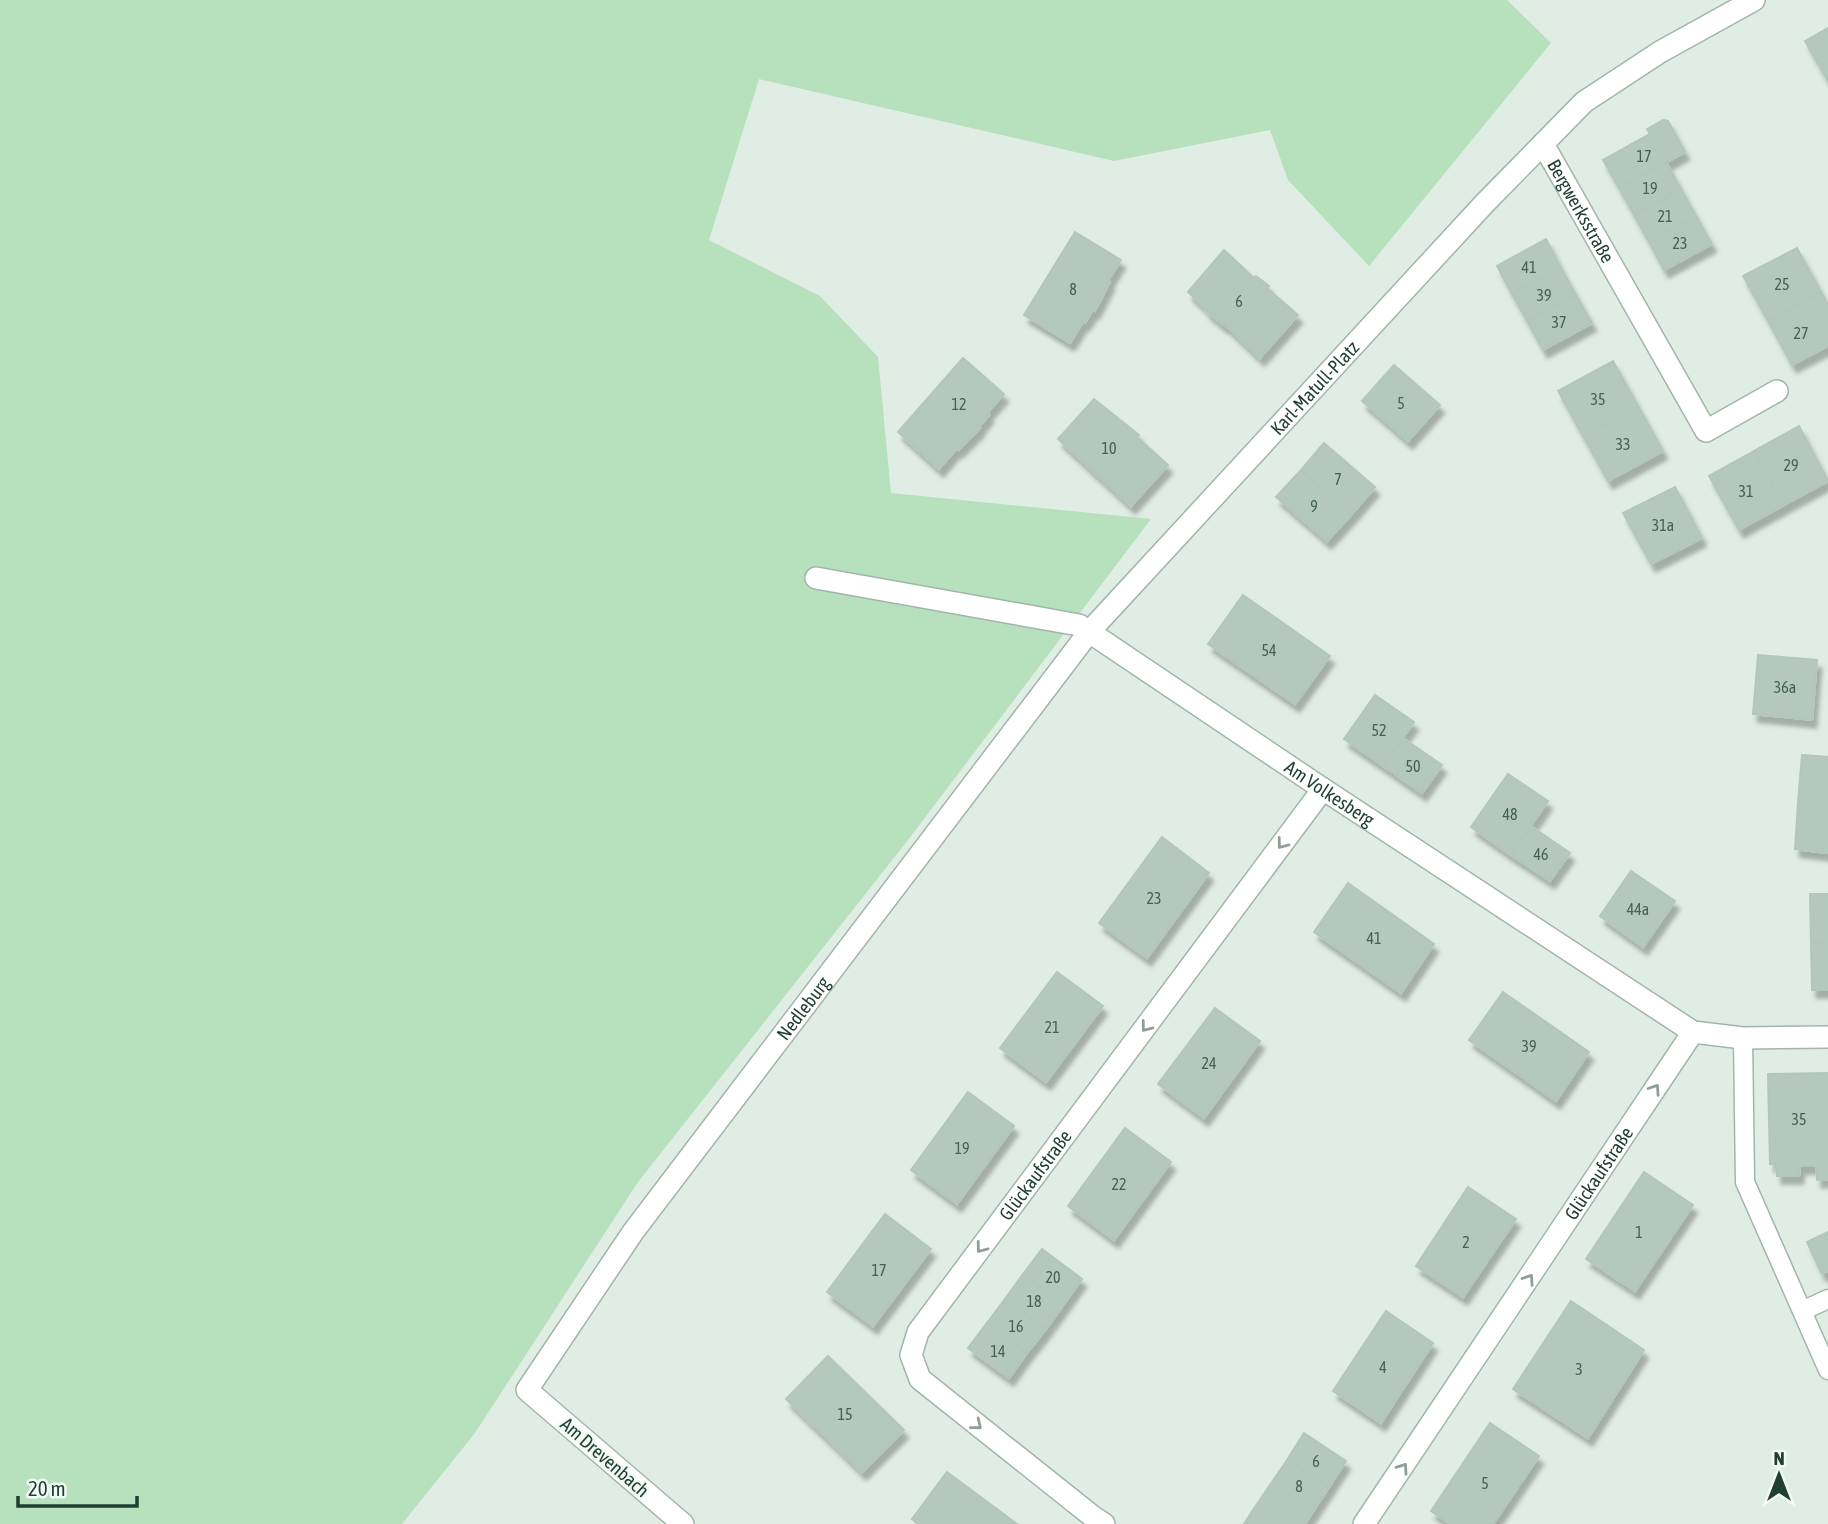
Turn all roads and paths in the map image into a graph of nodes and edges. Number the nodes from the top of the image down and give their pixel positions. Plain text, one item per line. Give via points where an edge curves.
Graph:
1 (1754, 0) edge
2 (1543, 144) junction
3 (1777, 391) dead end
4 (816, 578) dead end
5 (1089, 632) junction
6 (1323, 789) junction
7 (1693, 1032) junction
8 (1828, 1037) edge
9 (1743, 1038) junction
10 (1828, 1300) edge
11 (1802, 1311) junction
12 (1828, 1370) edge
13 (527, 1390) joint
14 (683, 1524) edge
15 (1104, 1524) edge
16 (1364, 1524) edge

1 - 2 street, Bergwerksstraße via 1660,52 1584,103
2 - 3 street, Bergwerksstraße via 1706,431
2 - 5 street, Karl-Matull-Platz
4 - 5 street, Am Volkesberg via 1079,625
5 - 6 street, Am Volkesberg
5 - 13 street, Nedleburg via 634,1231
6 - 7 street, Am Volkesberg
6 -> 15 street, Glückaufstraße via 918,1332 911,1355 920,1379
7 - 9 street, Am Volkesberg
16 -> 7 street, Glückaufstraße
8 - 9 street, Am Volkesberg
9 - 11 lane via 1745,1182
10 - 11 lane
11 - 12 lane
13 - 14 street, Am Drevenbach

